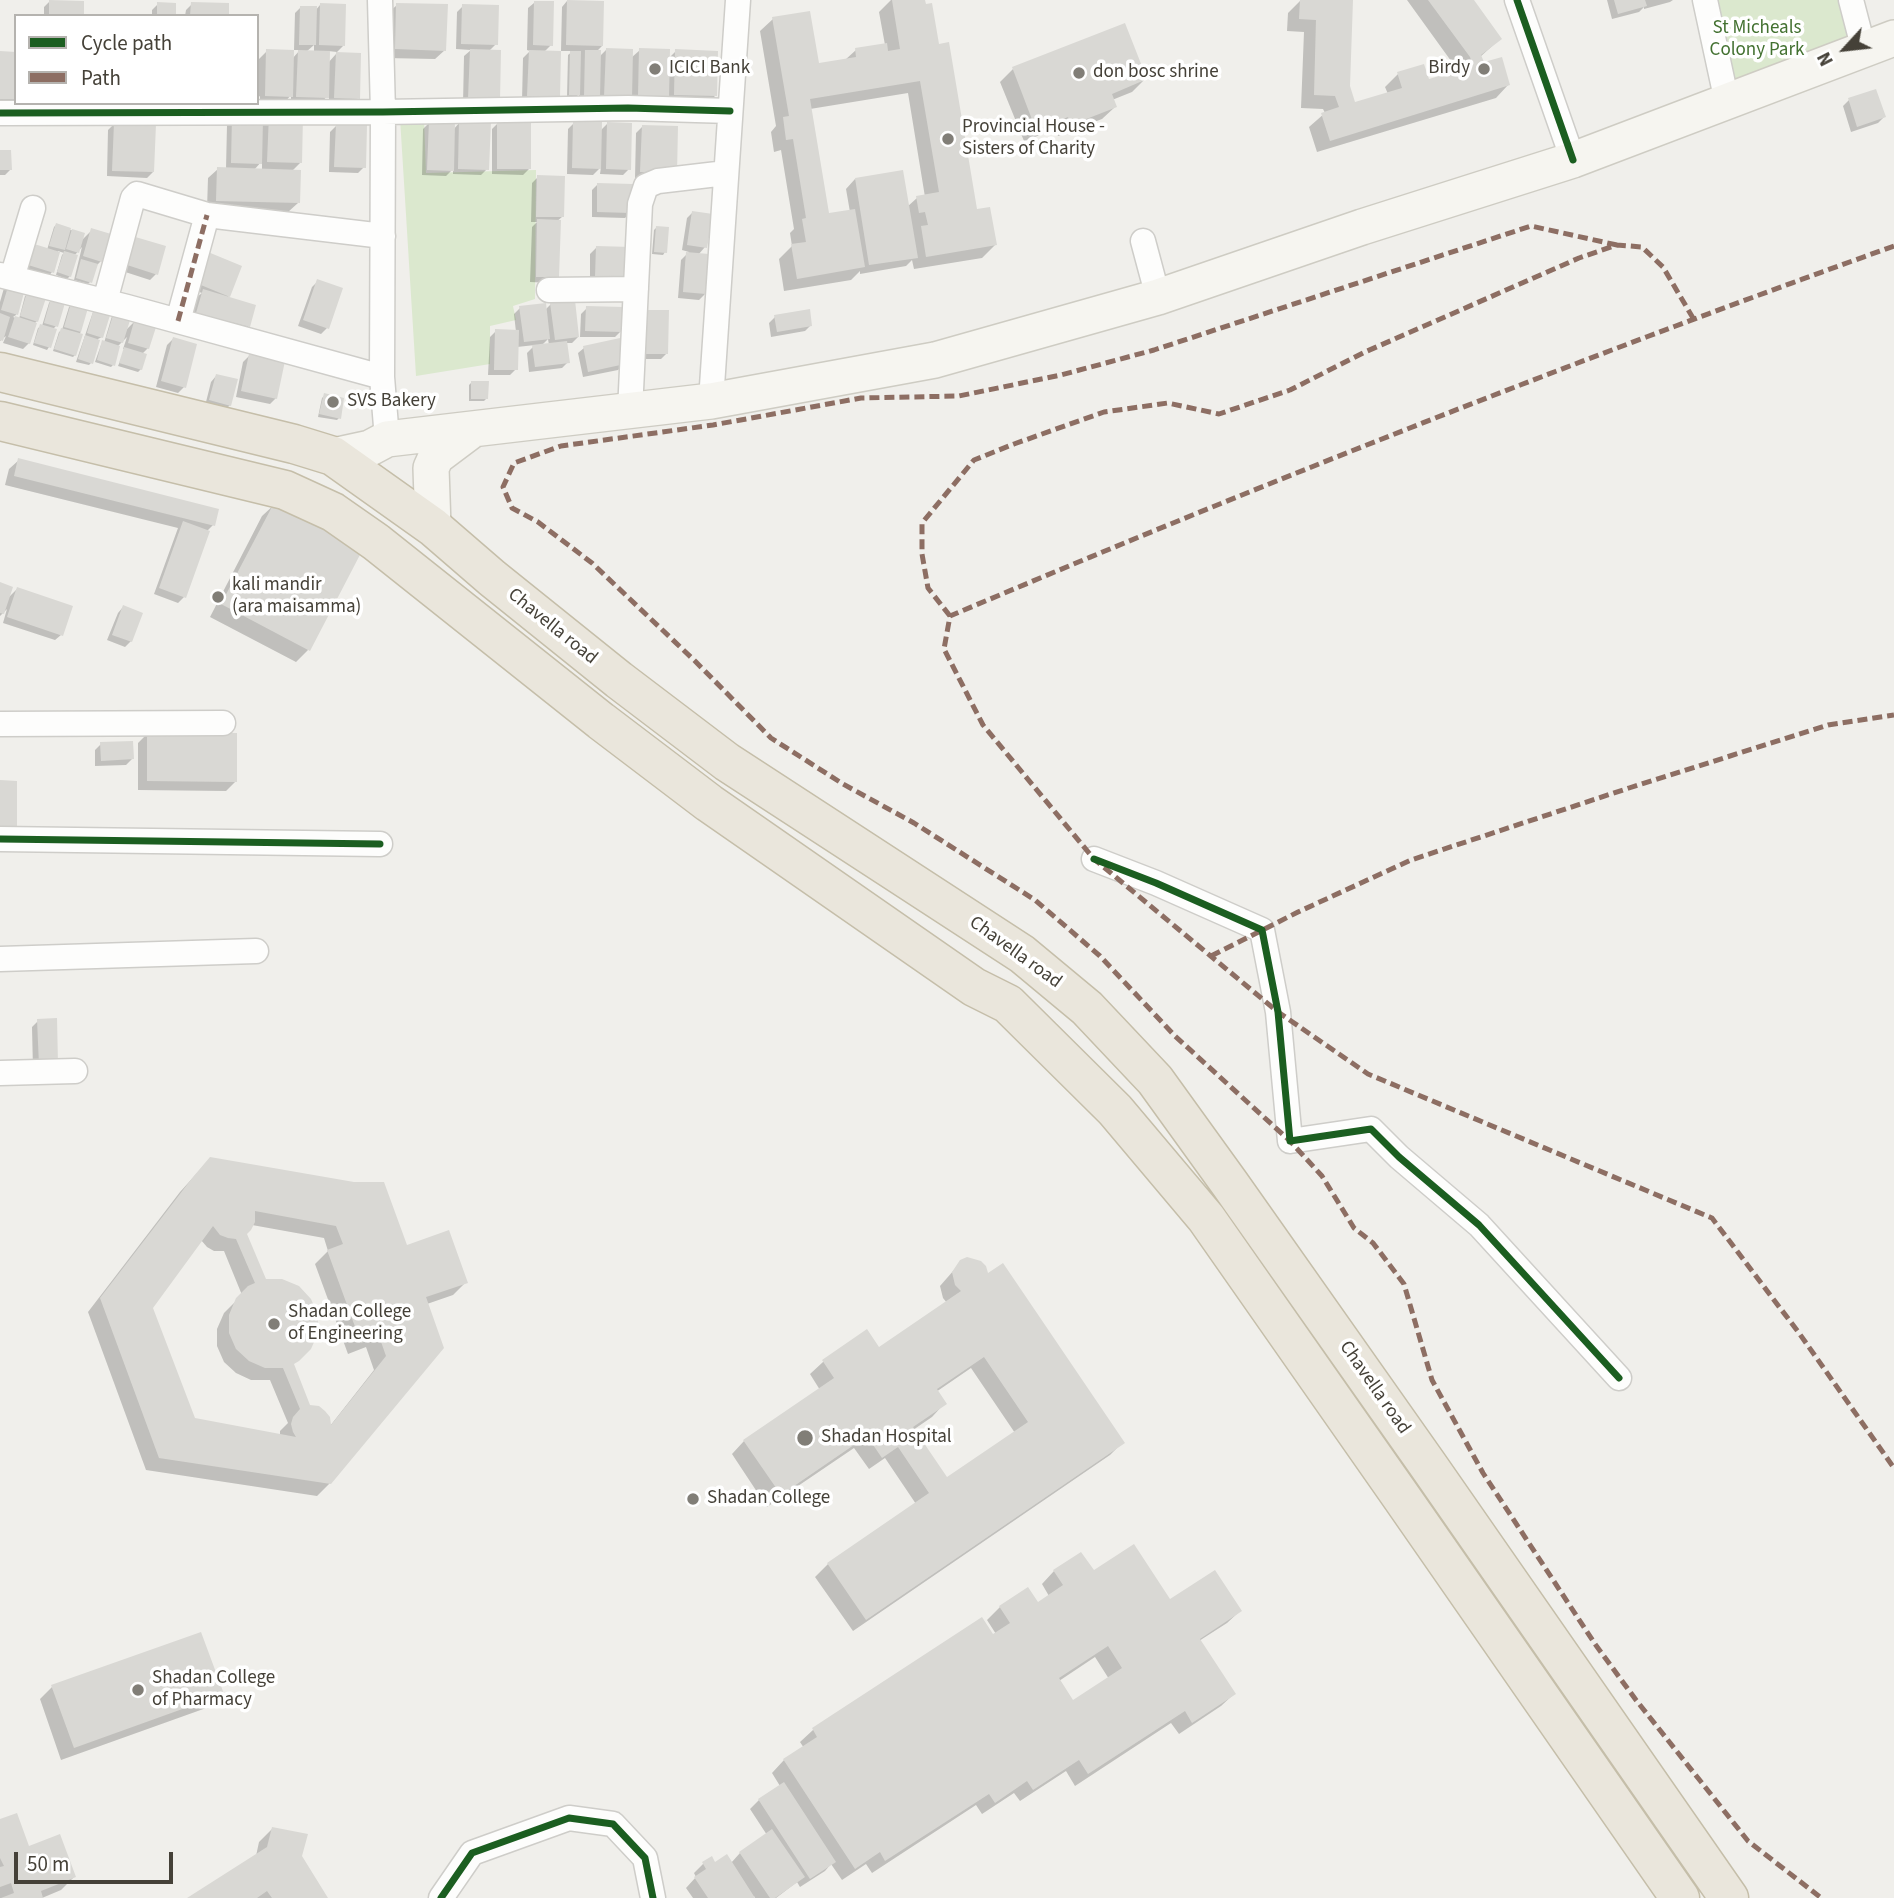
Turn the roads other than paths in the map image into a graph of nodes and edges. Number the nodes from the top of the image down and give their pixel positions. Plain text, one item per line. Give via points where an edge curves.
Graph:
1 (380, 0) edge
2 (737, 0) edge
3 (1517, 0) edge
4 (1705, 0) edge
5 (1851, 0) edge
6 (1879, 44) edge
7 (1727, 102) junction
8 (730, 111) junction
9 (383, 112) junction
10 (0, 113) edge
11 (1573, 160) junction
12 (726, 173) junction
13 (33, 208) dead end
14 (207, 215) junction
15 (383, 236) junction
16 (1143, 241) dead end
17 (6, 277) edge
18 (636, 289) junction
19 (549, 290) dead end
20 (1158, 298) junction
21 (105, 301) junction
22 (178, 321) junction
23 (0, 372) edge
24 (382, 377) junction
25 (711, 401) junction
26 (630, 411) junction
27 (0, 421) edge
28 (472, 430) junction
29 (387, 439) junction
30 (333, 456) junction
31 (433, 527) junction
32 (223, 723) dead end
33 (0, 724) edge
34 (0, 839) edge
35 (380, 844) dead end
36 (1094, 859) dead end
37 (256, 951) dead end
38 (0, 958) edge
39 (75, 1071) dead end
40 (0, 1073) edge
41 (1619, 1378) dead end
42 (441, 1898) edge
43 (653, 1898) edge
44 (1680, 1898) edge
45 (1729, 1898) edge

1 - 9 street
2 - 8 street
3 - 11 street
4 - 7 street
5 - 6 street
6 - 7 main road
7 - 11 main road
8 - 9 street
8 - 12 street
9 - 10 street
9 - 15 street
11 - 20 main road
12 - 18 street via 646,186 640,204
12 - 25 street
13 - 17 street
14 - 15 street
14 - 21 street via 135,195
14 - 22 street
15 - 24 street
16 - 20 street
17 - 21 street
18 - 19 street
18 - 26 street
20 - 25 main road via 935,360
21 - 22 street
22 - 24 street
23 - 30 highway, Chavella road
24 - 29 street
25 - 26 main road
26 - 28 main road
27 - 44 highway, Chavella road via 285,490 333,512 709,803 974,987 1008,1004 1115,1110 1206,1219
28 - 29 main road
28 - 31 main road via 436,457 431,468
29 - 30 main road
30 - 31 highway, Chavella road
31 - 45 highway, Chavella road via 502,587 727,762 1022,954 1087,1008 1155,1080
32 - 33 street
34 - 35 street
36 - 41 street via 1262,930 1278,1012 1290,1141 1371,1129 1479,1225
37 - 38 street
39 - 40 street
42 - 43 street via 472,1853 569,1818 613,1824 645,1858

